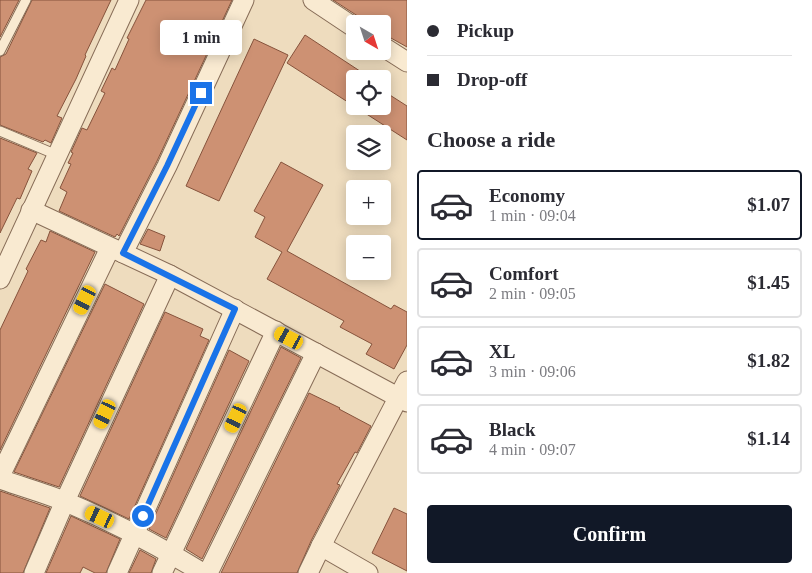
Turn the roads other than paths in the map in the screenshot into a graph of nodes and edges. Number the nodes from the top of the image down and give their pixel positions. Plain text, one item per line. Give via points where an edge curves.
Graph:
1 (26, 0) edge
2 (129, 0) edge
3 (244, 0) edge
4 (313, 0) edge
5 (346, 22) edge
6 (0, 51) edge
7 (391, 52) edge
8 (407, 62) edge
9 (0, 132) edge
10 (57, 155) junction
11 (31, 210) junction
12 (116, 250) junction
13 (170, 275) junction
14 (0, 279) edge
15 (235, 309) junction
16 (276, 331) junction
17 (316, 353) junction
18 (407, 380) edge
19 (403, 400) edge
20 (0, 478) edge
21 (64, 501) junction
22 (135, 533) junction
23 (321, 546) junction
24 (172, 553) junction
25 (34, 573) edge
26 (117, 573) edge
27 (162, 573) edge
28 (204, 573) edge
29 (208, 573) edge
30 (308, 573) edge
31 (368, 573) edge

1 - 6 lane
2 - 10 street
3 - 12 street via 167,166
4 - 5 street
7 - 8 street
9 - 10 lane
10 - 11 street
11 - 12 street
11 - 14 street
12 - 13 street
12 - 20 street
13 - 15 street
13 - 21 street
15 - 16 street
15 - 22 street
16 - 17 street
16 - 24 street
17 - 19 street
17 - 29 street
18 - 19 street
19 - 23 street
20 - 21 street
21 - 22 street
21 - 25 street
22 - 24 street
22 - 26 street
23 - 30 street
23 - 31 street
24 - 27 street
24 - 28 street

